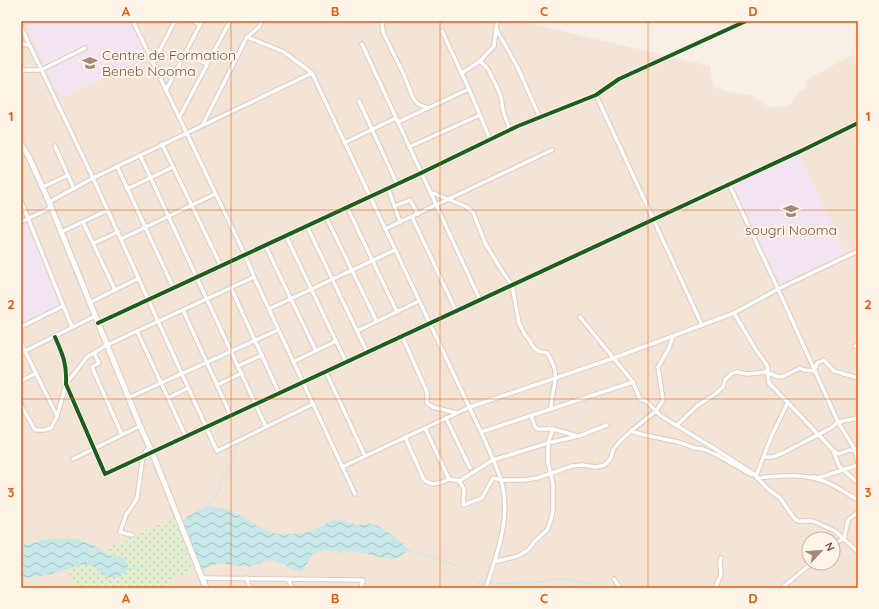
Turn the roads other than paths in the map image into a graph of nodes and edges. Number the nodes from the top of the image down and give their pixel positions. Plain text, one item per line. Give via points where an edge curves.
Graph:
1 (133, 21) edge
2 (175, 21) edge
3 (194, 21) edge
4 (230, 21) edge
5 (262, 21) edge
6 (382, 21) edge
7 (497, 21) edge
8 (746, 21) edge
9 (201, 23) edge
10 (21, 27) edge
11 (496, 29) junction
12 (442, 31) dead end
13 (247, 37) junction
14 (21, 44) edge
15 (362, 44) dead end
16 (30, 45) junction
17 (85, 48) dead end
18 (185, 54) junction
19 (480, 61) junction
20 (153, 63) junction
21 (207, 64) junction
22 (21, 70) edge
23 (41, 70) junction
24 (312, 73) junction
25 (462, 73) junction
26 (469, 89) junction
27 (166, 90) junction
28 (596, 94) junction
29 (359, 101) dead end
30 (428, 108) junction
31 (480, 115) junction
32 (179, 118) junction
33 (396, 118) junction
34 (540, 118) junction
35 (398, 122) junction
36 (858, 123) edge
37 (202, 125) junction
38 (372, 129) junction
39 (510, 130) junction
40 (186, 132) junction
41 (490, 139) junction
42 (344, 143) junction
43 (21, 144) edge
44 (162, 144) junction
45 (55, 146) dead end
46 (409, 147) junction
47 (552, 150) dead end
48 (140, 155) junction
49 (117, 166) junction
50 (173, 167) junction
51 (421, 173) junction
52 (68, 175) junction
53 (93, 178) junction
54 (151, 178) junction
55 (397, 184) junction
56 (729, 184) junction
57 (42, 187) junction
58 (74, 188) junction
59 (388, 188) junction
60 (127, 189) junction
61 (430, 192) junction
62 (215, 194) junction
63 (369, 197) junction
64 (449, 199) junction
65 (21, 201) edge
66 (50, 205) junction
67 (191, 205) junction
68 (436, 205) junction
69 (395, 206) junction
70 (347, 207) junction
71 (108, 210) junction
72 (418, 214) junction
73 (169, 216) junction
74 (326, 217) junction
75 (412, 217) junction
76 (28, 218) junction
77 (654, 219) junction
78 (21, 222) edge
79 (83, 222) junction
80 (400, 222) junction
81 (307, 226) junction
82 (145, 227) junction
83 (385, 229) junction
84 (61, 232) junction
85 (118, 232) junction
86 (286, 236) junction
87 (121, 239) junction
88 (94, 244) junction
89 (265, 245) junction
90 (394, 250) junction
91 (858, 251) edge
92 (245, 255) junction
93 (372, 260) junction
94 (221, 266) junction
95 (352, 270) junction
96 (197, 276) junction
97 (254, 277) junction
98 (139, 278) junction
99 (332, 279) junction
100 (512, 285) junction
101 (173, 287) junction
102 (231, 288) junction
103 (312, 289) junction
104 (778, 289) junction
105 (115, 290) junction
106 (148, 299) junction
107 (207, 299) junction
108 (291, 299) junction
109 (480, 300) junction
110 (419, 301) junction
111 (90, 303) junction
112 (62, 306) junction
113 (183, 310) junction
114 (269, 310) junction
115 (456, 311) junction
116 (397, 312) junction
117 (734, 312) junction
118 (95, 316) junction
119 (580, 317) dead end
120 (158, 321) junction
121 (377, 322) junction
122 (98, 323) junction
123 (430, 323) junction
124 (702, 325) junction
125 (21, 327) edge
126 (72, 327) junction
127 (278, 330) junction
128 (137, 331) junction
129 (357, 331) junction
130 (402, 336) junction
131 (672, 336) junction
132 (55, 337) junction
133 (255, 340) junction
134 (336, 341) junction
135 (21, 344) edge
136 (107, 345) junction
137 (231, 351) junction
138 (316, 351) junction
139 (23, 352) edge
140 (367, 352) junction
141 (94, 353) junction
142 (262, 355) junction
143 (614, 358) junction
144 (207, 362) junction
145 (293, 362) junction
146 (346, 362) junction
147 (238, 366) junction
148 (815, 370) junction
149 (326, 372) junction
150 (768, 372) junction
151 (36, 373) junction
152 (242, 373) junction
153 (182, 374) junction
154 (556, 378) junction
155 (858, 378) edge
156 (21, 381) edge
157 (303, 382) junction
158 (633, 382) junction
159 (161, 383) junction
160 (66, 384) junction
161 (217, 385) junction
162 (188, 388) junction
163 (279, 393) junction
164 (128, 398) junction
165 (168, 398) junction
166 (788, 402) junction
167 (256, 404) junction
168 (313, 404) junction
169 (21, 405) edge
170 (470, 407) junction
171 (551, 409) junction
172 (656, 410) junction
173 (23, 412) edge
174 (456, 413) junction
175 (57, 416) junction
176 (231, 416) junction
177 (531, 416) junction
178 (446, 418) junction
179 (858, 418) edge
180 (838, 422) junction
181 (607, 425) dead end
182 (677, 425) junction
183 (140, 426) junction
184 (206, 427) junction
185 (266, 427) junction
186 (425, 428) junction
187 (553, 429) junction
188 (631, 431) junction
189 (482, 432) junction
190 (818, 434) junction
191 (122, 435) junction
192 (579, 436) junction
193 (186, 437) junction
194 (405, 437) junction
195 (548, 443) junction
196 (93, 449) junction
197 (147, 449) dead end
198 (834, 450) junction
199 (856, 451) edge
200 (152, 452) junction
201 (144, 456) junction
202 (365, 456) junction
203 (764, 457) junction
204 (73, 459) dead end
205 (494, 460) junction
206 (858, 462) edge
207 (858, 465) edge
208 (342, 467) junction
209 (470, 468) dead end
210 (844, 470) junction
211 (551, 472) junction
212 (756, 477) junction
213 (810, 477) junction
214 (449, 479) junction
215 (501, 480) junction
216 (459, 481) junction
217 (858, 483) edge
218 (355, 494) dead end
219 (858, 500) edge
220 (858, 512) edge
221 (132, 535) dead end
222 (844, 539) junction
223 (841, 540) edge
224 (858, 552) edge
225 (721, 558) dead end
226 (494, 562) junction
227 (802, 571) edge
228 (201, 578) junction
229 (246, 578) junction
230 (288, 579) junction
231 (614, 579) dead end
232 (206, 588) edge
233 (250, 588) edge
234 (292, 588) edge
235 (361, 588) edge
236 (486, 588) edge
237 (620, 588) edge
238 (715, 588) edge
239 (782, 588) edge

1 - 20 street
2 - 20 street
3 - 9 street
4 - 21 street
5 - 13 street
6 - 30 street via 383,32 413,98 418,104
7 - 11 street
8 - 28 street via 619,79
9 - 18 street
10 - 16 street
11 - 19 street via 494,46
11 - 34 street via 517,66
12 - 25 street
13 - 24 street via 284,52
13 - 37 street
14 - 16 street
15 - 33 street
16 - 23 street
17 - 23 street
18 - 21 street
18 - 27 street
19 - 25 street
19 - 39 street via 488,69 501,96
20 - 27 street
21 - 32 street
22 - 23 street
23 - 53 street
24 - 37 street
24 - 42 street
25 - 26 street
26 - 30 street
26 - 31 street
27 - 32 street
28 - 34 street
28 - 77 street
29 - 38 street
30 - 35 street
31 - 41 street
31 - 46 street
32 - 40 street
33 - 35 street
33 - 38 street
34 - 39 street
35 - 46 street
36 - 56 street
37 - 40 street
38 - 42 street
38 - 55 street
39 - 41 street
40 - 44 street
40 - 62 street
41 - 51 street
42 - 63 street
43 - 57 street
44 - 48 street
44 - 50 street
45 - 52 street
46 - 51 street
47 - 64 street
48 - 49 street
48 - 54 street
49 - 53 street
49 - 60 street
50 - 54 street
50 - 67 street
51 - 55 street
51 - 61 street
52 - 57 street
52 - 58 street
53 - 58 street
53 - 71 street
54 - 60 street
54 - 73 street
55 - 59 street
56 - 77 street
56 - 104 street
57 - 66 street
58 - 66 street
59 - 63 street
59 - 69 street
60 - 82 street
61 - 64 street
61 - 68 street
62 - 67 street
62 - 92 street
63 - 70 street
63 - 83 street
64 - 68 street
64 - 100 street via 473,212 485,243
65 - 76 street
66 - 76 street
66 - 84 street
67 - 73 street
67 - 94 street
68 - 72 street
68 - 109 street
69 - 72 street via 410,200
69 - 80 street
70 - 74 street
70 - 93 street
71 - 79 street
71 - 85 street
72 - 75 street
73 - 82 street
73 - 96 street
74 - 81 street
74 - 95 street
75 - 80 street
75 - 115 street
76 - 78 street
76 - 112 street
77 - 100 street
77 - 124 street
79 - 84 street
79 - 88 street
80 - 83 street
81 - 86 street
81 - 99 street
82 - 87 street
82 - 101 street
83 - 90 street
84 - 111 street
85 - 87 street
85 - 88 street
86 - 89 street
86 - 103 street
87 - 98 street
88 - 105 street
89 - 92 street
89 - 108 street
90 - 93 street
90 - 110 street
91 - 104 street
92 - 94 street
92 - 97 street
93 - 95 street
93 - 116 street
94 - 96 street
95 - 99 street
95 - 121 street
96 - 101 street
96 - 107 street
97 - 102 street
97 - 114 street
98 - 105 street
98 - 106 street
99 - 103 street
99 - 129 street
100 - 109 street
100 - 154 street via 521,328 535,349 547,353 555,367
101 - 106 street
102 - 107 street
102 - 133 street
103 - 108 street
103 - 134 street
104 - 117 street
104 - 148 street
105 - 111 street
106 - 120 street
106 - 122 street
107 - 113 street
107 - 137 street
108 - 114 street
108 - 138 street
109 - 115 street
110 - 116 street
110 - 123 street
111 - 118 street
112 - 125 street
112 - 126 street
113 - 120 street
113 - 144 street
114 - 127 street
115 - 123 street
116 - 121 street
117 - 124 street
117 - 150 street via 767,365
118 - 122 street
118 - 126 street
119 - 143 street
120 - 128 street
120 - 153 street
121 - 129 street
122 - 136 street
123 - 130 street
123 - 170 street
124 - 131 street
126 - 132 street
127 - 133 street
127 - 145 street
128 - 136 street
128 - 159 street
129 - 140 street
130 - 140 street
130 - 174 street via 427,392 428,403 433,407
131 - 143 street
131 - 172 street via 670,348 658,367 662,400
132 - 139 street
132 - 160 street via 65,360
133 - 137 street
133 - 142 street
134 - 138 street
134 - 146 street
135 - 139 street
136 - 141 street
136 - 164 street
137 - 144 street
137 - 147 street
138 - 145 street
139 - 151 street
140 - 146 street
141 - 160 street via 87,357
141 - 191 street via 99,363 92,367
142 - 147 street
142 - 163 street
143 - 154 street
143 - 158 street
144 - 153 street
144 - 161 street
145 - 157 street
146 - 149 street
147 - 152 street
148 - 150 street via 800,368 787,376 779,377
148 - 155 street via 817,363 824,360 834,370
148 - 180 street
149 - 157 street
149 - 202 street
150 - 166 street via 769,383
150 - 182 street via 731,374 723,387 698,404
151 - 156 street
151 - 175 street
152 - 161 street
152 - 167 street
153 - 159 street
153 - 162 street
154 - 170 street
154 - 171 street
157 - 163 street
157 - 168 street
158 - 171 street
158 - 172 street via 640,399
159 - 164 street
159 - 165 street
160 - 175 street
160 - 196 street
161 - 176 street
162 - 165 street
162 - 184 street
163 - 167 street
164 - 183 street
165 - 193 street
166 - 190 street
166 - 203 street
167 - 176 street
167 - 185 street
168 - 185 street
168 - 208 street
169 - 173 street
170 - 174 street
170 - 189 street
171 - 177 street
172 - 182 street
172 - 188 street
173 - 175 street via 34,430 51,428
174 - 178 street
176 - 184 street
177 - 187 street via 538,429
177 - 189 street
178 - 186 street
178 - 209 street
179 - 180 street
180 - 190 street
180 - 199 street
181 - 192 street
182 - 212 street
183 - 191 street
183 - 200 street
184 - 185 street via 217,451
184 - 193 street
186 - 194 street
186 - 214 street
187 - 192 street
187 - 195 street
188 - 211 street via 613,450 611,458 605,464 596,468 572,466
188 - 212 street via 702,448
189 - 205 street
190 - 198 street
190 - 203 street via 783,453
191 - 196 street
192 - 195 street
193 - 200 street
194 - 202 street
194 - 214 street via 427,482 440,484
195 - 205 street
195 - 211 street
196 - 201 street via 105,474
196 - 204 street
197 - 201 street
198 - 199 street via 839,454 849,450
198 - 210 street via 839,466
199 - 206 street
200 - 201 street
200 - 228 street
201 - 221 street via 136,499 126,515 120,532
202 - 208 street
203 - 212 street
205 - 215 street
205 - 216 street
207 - 210 street
208 - 218 street
210 - 213 street via 818,478
210 - 217 street
211 - 215 street via 537,478
211 - 226 street via 553,509 547,530 528,550 518,556
212 - 213 street
212 - 222 street via 780,498 798,521 813,521 835,531
213 - 219 street via 830,484
214 - 216 street
215 - 216 street via 493,478 482,498 463,505 464,489
215 - 226 street via 505,517
220 - 222 street via 848,520
222 - 223 street
222 - 224 street
225 - 238 street via 721,575
226 - 236 street
227 - 239 street
228 - 229 street
228 - 232 street
229 - 230 street
229 - 233 street
230 - 234 street
230 - 235 street via 363,580
231 - 237 street

